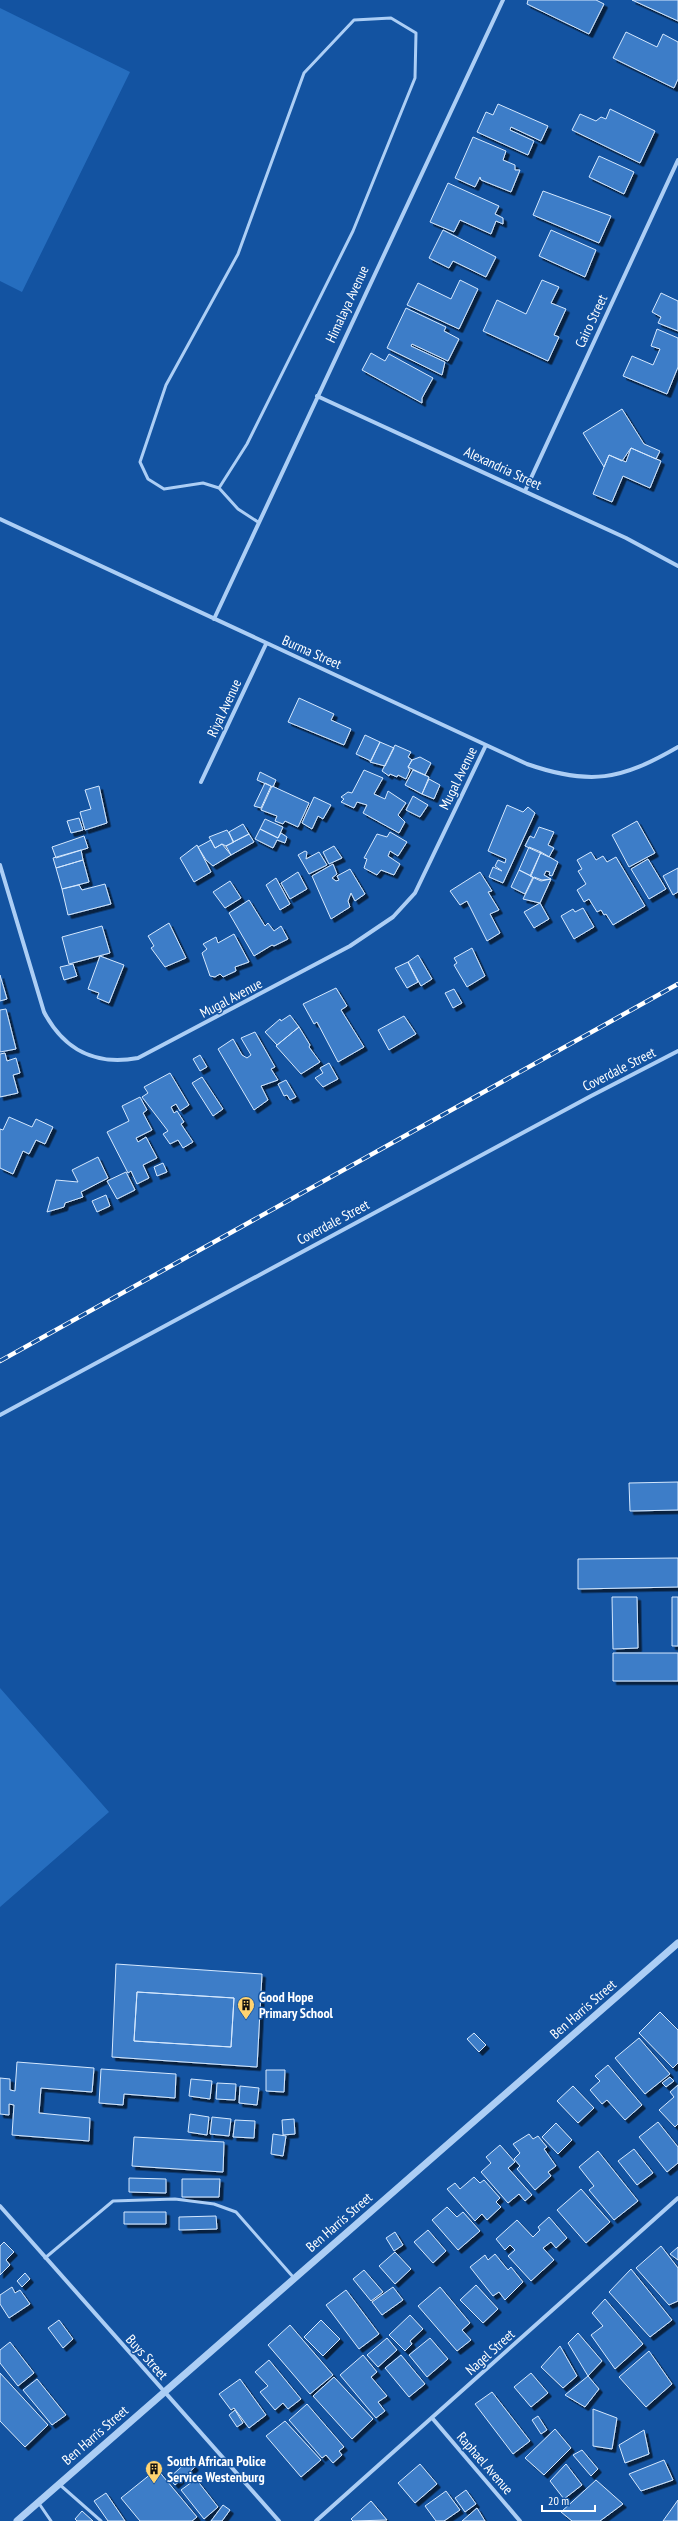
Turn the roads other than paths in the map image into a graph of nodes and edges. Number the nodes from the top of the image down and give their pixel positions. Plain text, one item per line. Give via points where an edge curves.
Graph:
1 (503, 0) edge
2 (678, 160) edge
3 (317, 396) junction
4 (219, 488) junction
5 (525, 491) junction
6 (0, 519) edge
7 (258, 522) junction
8 (678, 566) edge
9 (214, 619) junction
10 (266, 644) junction
11 (486, 744) junction
12 (678, 747) edge
13 (201, 782) dead end
14 (0, 865) edge
15 (678, 1051) edge
16 (0, 1415) edge
17 (678, 1943) edge
18 (678, 2198) edge
19 (0, 2206) edge
20 (44, 2258) junction
21 (294, 2278) junction
22 (164, 2392) junction
23 (433, 2419) junction
24 (59, 2484) junction
25 (38, 2502) junction
26 (17, 2521) edge
27 (51, 2521) edge
28 (102, 2521) edge
29 (279, 2521) edge
30 (316, 2521) edge
31 (520, 2521) edge

1 - 3 street, Himalaya Avenue
2 - 5 street, Cairo Street
3 - 5 street, Alexandria Street
3 - 7 street, Himalaya Avenue
4 - 4 lane via 203,483 164,489 148,479 140,462 166,385 238,254 304,73 354,20 391,18 416,33 415,78 353,231 247,444
4 - 7 lane via 238,509
5 - 8 street, Alexandria Street via 658,553
6 - 9 street, Burma Street
7 - 9 street, Himalaya Avenue
9 - 10 street, Burma Street
10 - 11 street, Burma Street
10 - 13 street, Riyal Avenue
11 - 12 street, Burma Street via 527,764 559,775 602,777 644,766
11 - 14 street, Mugal Avenue via 415,893 393,917 350,946 138,1058 121,1061 75,1050 49,1023
15 - 16 street, Coverdale Street
17 - 21 street, Ben Harris Street
18 - 23 street, Nagel Street
19 - 20 street, Buys Street
20 - 21 lane via 113,2201 175,2199 214,2204 236,2212
20 - 22 street, Buys Street
21 - 22 street, Ben Harris Street
22 - 24 street, Ben Harris Street
22 - 29 street, Buys Street
23 - 30 street, Nagel Street
23 - 31 street, Raphael Avenue
24 - 25 street, Ben Harris Street
24 - 28 lane
25 - 26 street, Ben Harris Street
25 - 27 lane

